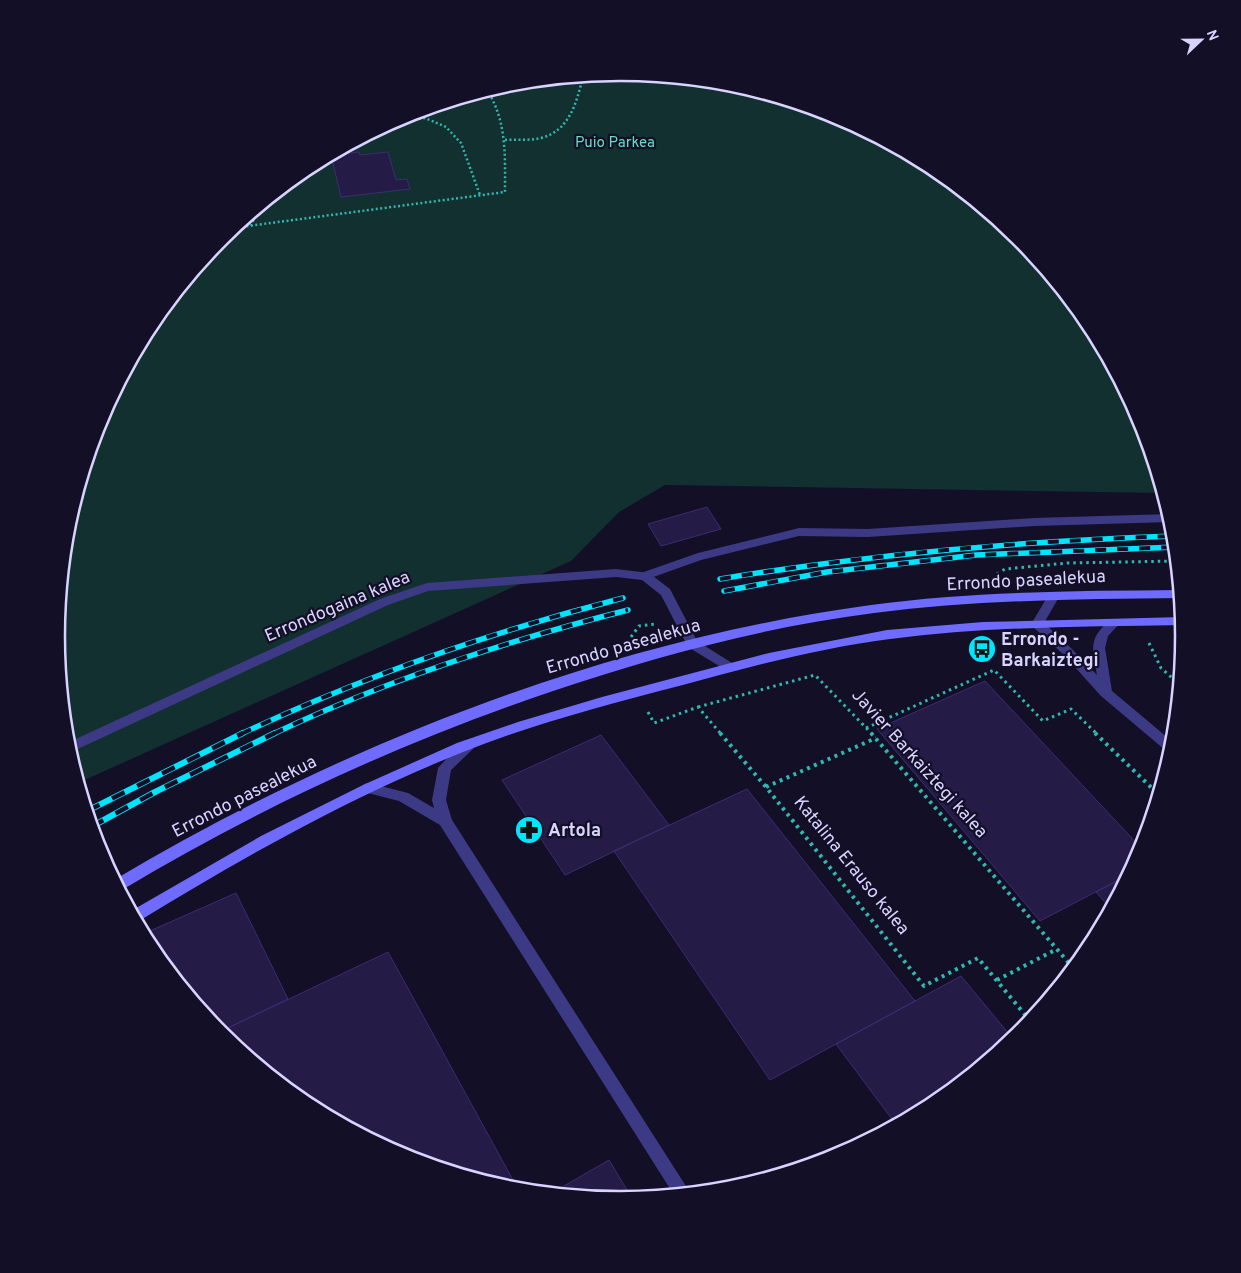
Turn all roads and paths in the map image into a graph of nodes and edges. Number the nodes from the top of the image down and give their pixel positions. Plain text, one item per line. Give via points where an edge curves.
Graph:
1 (581, 82) edge
2 (492, 97) edge
3 (425, 118) joint
4 (419, 119) edge
5 (505, 140) junction
6 (480, 195) junction
7 (253, 220) edge
8 (245, 227) edge
9 (250, 227) junction
10 (1163, 518) edge
11 (645, 576) junction
12 (1174, 594) edge
13 (1053, 597) junction
14 (1176, 621) edge
15 (1115, 622) junction
16 (1036, 624) junction
17 (1146, 638) dead end
18 (692, 644) junction
19 (728, 666) junction
20 (1174, 680) edge
21 (1106, 693) junction
22 (645, 707) dead end
23 (698, 707) junction
24 (866, 728) junction
25 (876, 738) junction
26 (1165, 743) edge
27 (76, 744) edge
28 (468, 744) junction
29 (766, 787) junction
30 (369, 788) junction
31 (1154, 790) edge
32 (445, 821) junction
33 (122, 883) edge
34 (139, 915) edge
35 (1057, 949) junction
36 (1069, 963) edge
37 (996, 980) junction
38 (1025, 1016) edge
39 (679, 1189) edge

1 - 5 path via 577,101 563,127 541,138
2 - 5 path
3 - 4 path
3 - 6 path via 446,128 461,143
5 - 6 path via 505,192
6 - 9 path
7 - 9 path
8 - 9 path
10 - 11 street via 1034,522 868,533 799,532 698,557
11 - 18 street via 666,592
11 - 27 street, Errondogaina kalea via 616,573 427,587 384,602
12 - 13 main road, Errondo pasealekua
13 - 16 street
13 - 18 main road, Errondo pasealekua via 874,609 795,621
14 - 15 main road
15 - 16 main road
15 - 21 street via 1102,634 1099,648
16 - 19 main road via 915,632 801,650
16 - 21 street via 1068,652
17 - 20 path via 1162,668
18 - 19 street
18 - 33 main road, Errondo pasealekua via 537,690 390,745 277,798
19 - 28 main road via 550,716
21 - 26 street
22 - 23 path via 654,723
23 - 24 path, Javier Barkaiztegi kalea via 815,675
23 - 29 path, Katalina Erauso kalea
24 - 25 path, Javier Barkaiztegi kalea
24 - 31 path via 994,670 1043,721 1071,709
25 - 29 path
25 - 35 path, Javier Barkaiztegi kalea
28 - 30 main road
28 - 32 street via 445,768 439,800
29 - 37 path, Katalina Erauso kalea via 924,986 978,958
30 - 32 street via 403,797
30 - 34 main road via 181,888
32 - 39 street
35 - 36 path, Javier Barkaiztegi kalea
35 - 37 path
37 - 38 path, Katalina Erauso kalea

